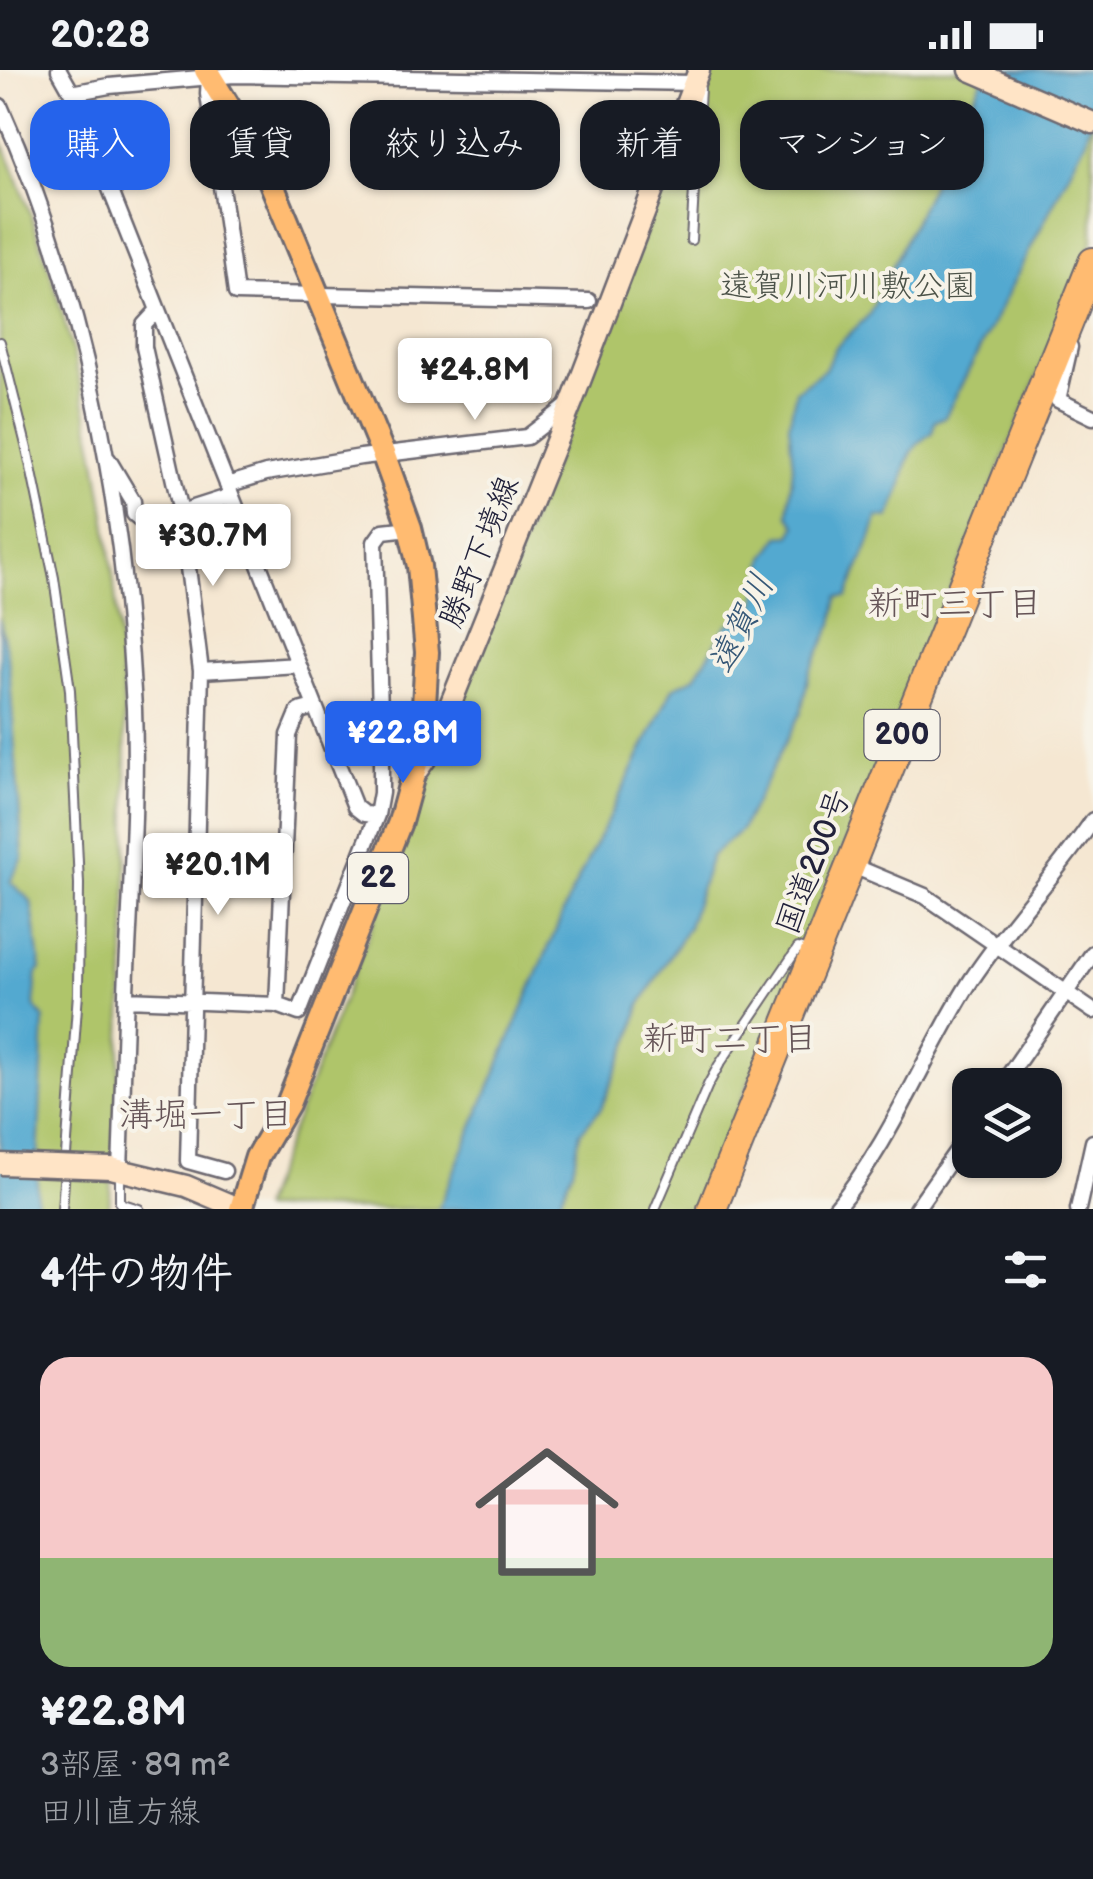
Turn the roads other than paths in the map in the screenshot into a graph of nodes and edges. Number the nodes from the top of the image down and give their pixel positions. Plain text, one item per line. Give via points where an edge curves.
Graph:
1 (58, 70) edge
2 (970, 70) edge
3 (208, 73) edge
4 (377, 73) edge
5 (698, 74) edge
6 (72, 93) junction
7 (0, 106) edge
8 (1093, 124) edge
9 (690, 240) dead end
10 (1093, 262) edge
11 (320, 295) junction
12 (590, 301) dead end
13 (157, 311) junction
14 (1064, 334) junction
15 (0, 342) edge
16 (572, 402) junction
17 (1093, 418) edge
18 (103, 451) junction
19 (384, 456) junction
20 (229, 490) junction
21 (181, 512) junction
22 (410, 528) junction
23 (298, 665) junction
24 (201, 671) junction
25 (314, 706) junction
26 (416, 772) junction
27 (377, 815) junction
28 (1093, 820) edge
29 (851, 865) junction
30 (996, 947) junction
31 (1093, 953) edge
32 (816, 954) junction
33 (1064, 994) junction
34 (126, 999) junction
35 (194, 1001) junction
36 (278, 1005) junction
37 (1093, 1010) edge
38 (1014, 1068) edge
39 (1093, 1142) edge
40 (952, 1158) edge
41 (0, 1164) edge
42 (116, 1169) junction
43 (224, 1171) dead end
44 (62, 1209) edge
45 (139, 1209) edge
46 (240, 1209) edge
47 (655, 1209) edge
48 (712, 1209) edge
49 (835, 1209) edge
50 (916, 1209) edge
51 (1078, 1209) edge

1 - 6 street
2 - 8 main road
3 - 4 street
3 - 6 street
3 - 11 main road, 22 via 263,164
3 - 11 street via 236,292
4 - 5 street
5 - 9 lane
5 - 16 main road, 勝野下境線
6 - 13 street
7 - 18 street via 66,290
10 - 14 highway, 国道200号 / 200
11 - 12 street
11 - 19 main road, 22
13 - 20 street
13 - 21 street via 144,325 144,348
14 - 17 street via 1070,344 1058,400
14 - 29 highway, 国道200号 / 200
15 - 44 lane via 50,560 70,690 78,993
16 - 19 street via 527,437
16 - 26 main road, 勝野下境線 via 432,750
18 - 21 street via 140,519
18 - 34 street via 134,709
19 - 20 street via 266,473
19 - 22 main road, 22
20 - 21 street
20 - 23 street
21 - 24 street
22 - 26 main road, 22 via 426,652
22 - 27 street via 383,531 375,542
23 - 24 street
23 - 25 street
24 - 35 street
25 - 27 street via 355,807
25 - 36 street via 299,711 289,735
26 - 46 main road, 22
27 - 36 street via 299,1012
28 - 30 street
29 - 30 street via 925,896
29 - 32 highway, 国道200号 / 200
30 - 33 street
30 - 49 street
31 - 33 street
32 - 47 lane via 798,948 708,1085
32 - 48 highway, 国道200号 / 200
33 - 37 street
33 - 38 street
34 - 35 street
34 - 42 street
35 - 36 street
35 - 43 street via 188,1161
39 - 51 street
40 - 50 street
41 - 42 main road, bridge
42 - 45 lane via 120,1203
42 - 46 main road via 186,1186

